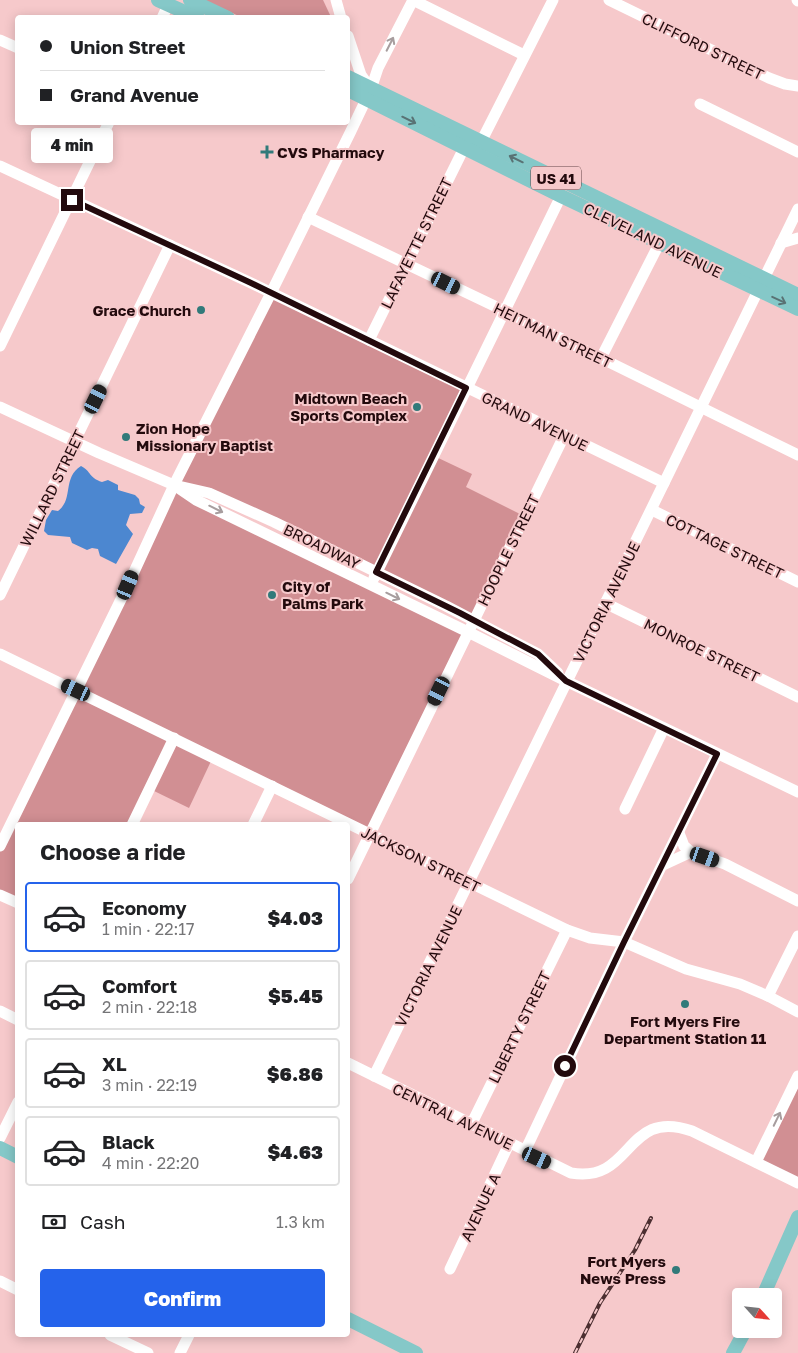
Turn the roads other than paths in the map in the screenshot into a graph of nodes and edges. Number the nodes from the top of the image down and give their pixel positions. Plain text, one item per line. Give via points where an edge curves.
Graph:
1 (336, 0) edge
2 (413, 0) edge
3 (553, 0) edge
4 (609, 0) edge
5 (192, 1) edge
6 (163, 8) edge
7 (188, 15) edge
8 (222, 15) edge
9 (341, 15) edge
10 (0, 40) edge
11 (350, 42) edge
12 (15, 47) edge
13 (524, 55) junction
14 (350, 79) edge
15 (798, 86) edge
16 (350, 90) edge
17 (368, 94) junction
18 (700, 104) dead end
19 (108, 125) edge
20 (481, 142) junction
21 (464, 148) junction
22 (798, 152) edge
23 (0, 166) edge
24 (561, 196) junction
25 (593, 196) junction
26 (72, 200) junction
27 (798, 209) edge
28 (308, 217) junction
29 (798, 238) edge
30 (660, 242) junction
31 (781, 243) junction
32 (170, 245) junction
33 (406, 264) junction
34 (762, 285) junction
35 (272, 293) junction
36 (798, 295) edge
37 (798, 309) edge
38 (505, 311) junction
39 (369, 340) junction
40 (0, 346) edge
41 (601, 358) junction
42 (466, 388) junction
43 (0, 407) edge
44 (702, 407) junction
45 (564, 436) junction
46 (75, 442) junction
47 (798, 455) edge
48 (664, 483) junction
49 (174, 484) junction
50 (652, 510) junction
51 (376, 572) junction
52 (798, 582) edge
53 (370, 585) junction
54 (0, 595) edge
55 (605, 604) junction
56 (474, 620) junction
57 (468, 632) junction
58 (0, 654) edge
59 (566, 681) junction
60 (76, 690) junction
61 (798, 697) edge
62 (664, 728) junction
63 (174, 738) junction
64 (717, 754) junction
65 (272, 786) junction
66 (798, 792) edge
67 (625, 809) dead end
68 (133, 822) edge
69 (254, 822) edge
70 (346, 822) edge
71 (350, 824) edge
72 (679, 833) junction
73 (370, 834) junction
74 (0, 846) edge
75 (691, 852) junction
76 (663, 865) junction
77 (350, 875) edge
78 (469, 882) junction
79 (0, 895) edge
80 (798, 901) edge
81 (15, 902) edge
82 (567, 930) junction
83 (798, 936) edge
84 (624, 942) junction
85 (768, 996) junction
86 (0, 1011) edge
87 (798, 1012) edge
88 (15, 1018) edge
89 (350, 1065) edge
90 (374, 1076) junction
91 (798, 1076) edge
92 (15, 1108) edge
93 (471, 1124) junction
94 (0, 1138) edge
95 (509, 1144) junction
96 (0, 1148) edge
97 (525, 1151) junction
98 (15, 1156) edge
99 (756, 1162) junction
100 (798, 1183) edge
101 (798, 1217) edge
102 (798, 1241) edge
103 (781, 1254) junction
104 (450, 1269) dead end
105 (0, 1282) edge
106 (766, 1288) edge
107 (15, 1289) edge
108 (350, 1320) edge
109 (114, 1337) edge
110 (188, 1337) edge
111 (741, 1338) edge
112 (748, 1338) edge
113 (148, 1353) edge
114 (180, 1353) edge
115 (416, 1353) edge
116 (733, 1353) edge
117 (742, 1353) edge

1 - 9 street
2 - 13 street
17 -> 2 street
3 - 13 street
4 - 15 street, CLIFFORD STREET via 769,78
5 - 6 main road
5 - 8 main road
6 - 7 main road
10 - 12 street
11 - 17 street
13 - 20 street
14 - 17 main road, CLEVELAND AVENUE / US 41
16 - 17 main road, CLEVELAND AVENUE / US 41
17 - 20 main road, CLEVELAND AVENUE / US 41
17 -> 21 main road, CLEVELAND AVENUE / US 41
17 - 28 street
18 - 22 street
19 - 26 street
25 -> 20 main road, CLEVELAND AVENUE / US 41
21 - 24 main road, CLEVELAND AVENUE / US 41
21 - 33 street, LAFAYETTE STREET
23 - 26 street, GRAND AVENUE
24 - 25 main road
24 - 30 main road, CLEVELAND AVENUE / US 41
24 - 38 street
25 - 34 main road, CLEVELAND AVENUE / US 41
26 - 32 street, GRAND AVENUE
26 - 40 street
27 - 31 street, VICTORIA AVENUE
28 - 33 street, HEITMAN STREET
28 - 35 street
29 - 31 street
30 - 34 main road, CLEVELAND AVENUE / US 41
30 - 41 street
31 - 34 street, VICTORIA AVENUE
32 - 35 street, GRAND AVENUE
32 - 46 street, WILLARD STREET
33 - 38 street, HEITMAN STREET
33 - 39 street, LAFAYETTE STREET
34 - 36 main road, CLEVELAND AVENUE / US 41
34 -> 37 main road, CLEVELAND AVENUE / US 41
34 - 44 street, VICTORIA AVENUE
35 - 39 street, GRAND AVENUE
35 - 49 street
38 - 41 street, HEITMAN STREET
38 - 42 street
39 - 42 street, GRAND AVENUE
41 - 44 street, HEITMAN STREET
42 - 45 street, GRAND AVENUE
42 - 51 street
43 - 46 street, BROADWAY
44 - 47 street, HEITMAN STREET
44 - 48 street, VICTORIA AVENUE
45 - 48 street, GRAND AVENUE
45 - 56 street, HOOPLE STREET
46 - 49 street, BROADWAY
46 - 54 street, WILLARD STREET
48 - 50 street, VICTORIA AVENUE
49 - 51 street, BROADWAY via 209,493
49 -> 53 street, BROADWAY via 196,500
49 - 60 street
50 - 52 street, COTTAGE STREET
50 - 55 street, VICTORIA AVENUE
51 - 53 street
51 - 56 street, BROADWAY
53 -> 57 street, BROADWAY
55 - 59 street, VICTORIA AVENUE
55 - 61 street, MONROE STREET
56 - 57 street, HOOPLE STREET
56 - 59 street, BROADWAY via 538,654
57 - 59 street, BROADWAY
57 - 73 street, HOOPLE STREET
58 - 60 street, JACKSON STREET
59 - 62 street, BROADWAY
59 - 78 street, VICTORIA AVENUE
60 - 63 street, JACKSON STREET
60 - 74 street
62 - 64 street, BROADWAY
62 - 67 street
63 - 65 street, JACKSON STREET
63 - 68 street
64 - 66 street, BROADWAY
64 - 72 street
65 - 69 street
65 - 70 street, JACKSON STREET
71 - 73 street, JACKSON STREET
72 - 75 street via 684,846
72 - 76 street
73 - 77 street, HOOPLE STREET
73 - 78 street, JACKSON STREET
75 - 76 street
75 - 80 street via 725,864
76 - 84 street
78 - 82 street, JACKSON STREET
78 - 90 street, VICTORIA AVENUE
79 - 81 street
82 - 84 street, JACKSON STREET via 590,938
82 - 93 street, LIBERTY STREET
83 - 85 street
84 - 85 street, JACKSON STREET via 686,969 740,984
84 - 97 street
85 - 87 street, JACKSON STREET
86 - 88 street
89 - 90 street, CENTRAL AVENUE
90 - 93 street, CENTRAL AVENUE
99 -> 91 street
92 - 94 street
93 - 95 street, CENTRAL AVENUE
95 - 97 street, CENTRAL AVENUE
95 - 104 street, AVENUE A
96 - 98 main road
97 - 99 street, CENTRAL AVENUE via 571,1173 590,1174 614,1164 641,1134 666,1126 692,1131
99 - 100 street, CENTRAL AVENUE
101 - 103 main road
102 - 103 main road
103 - 106 main road
105 - 107 street
108 - 115 main road
109 - 113 street
110 - 114 street
111 - 116 main road
112 - 117 main road

